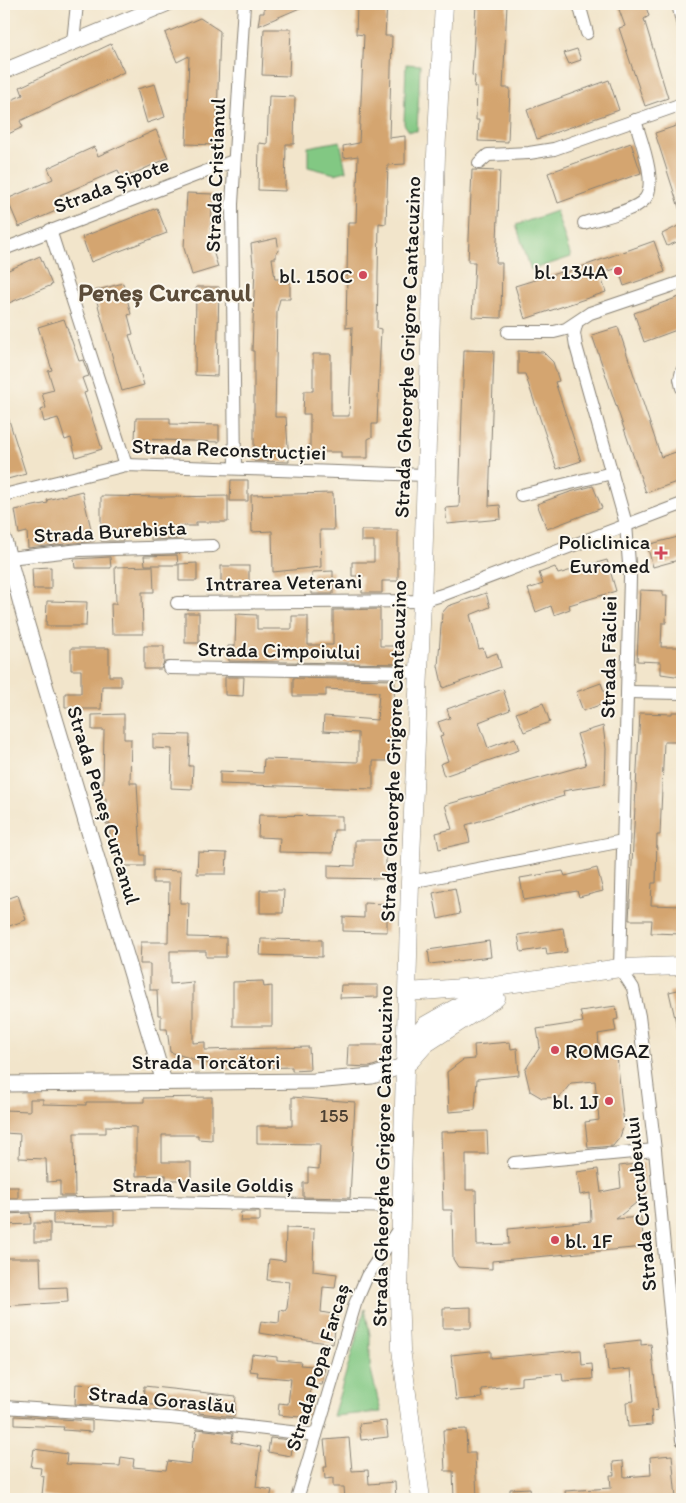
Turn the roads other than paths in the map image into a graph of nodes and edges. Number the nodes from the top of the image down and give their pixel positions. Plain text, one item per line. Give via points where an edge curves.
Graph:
1 (77, 4) edge
2 (166, 4) edge
3 (244, 4) edge
4 (444, 4) edge
5 (578, 4) edge
6 (678, 4) edge
7 (682, 22) edge
8 (587, 33) dead end
9 (73, 42) junction
10 (4, 71) edge
11 (682, 104) edge
12 (635, 120) junction
13 (233, 161) junction
14 (478, 163) dead end
15 (584, 222) dead end
16 (50, 230) junction
17 (4, 249) edge
18 (682, 282) edge
19 (576, 325) junction
20 (508, 332) dead end
21 (682, 371) edge
22 (682, 388) edge
23 (126, 465) junction
24 (235, 468) junction
25 (612, 473) junction
26 (426, 475) junction
27 (4, 495) edge
28 (521, 495) dead end
29 (682, 504) edge
30 (626, 524) junction
31 (4, 540) edge
32 (213, 546) dead end
33 (9, 558) junction
34 (422, 601) junction
35 (177, 603) dead end
36 (169, 668) dead end
37 (419, 672) junction
38 (628, 692) junction
39 (682, 693) edge
40 (623, 841) junction
41 (410, 882) junction
42 (682, 966) edge
43 (620, 968) junction
44 (529, 981) junction
45 (496, 986) junction
46 (408, 992) junction
47 (406, 1065) junction
48 (164, 1082) junction
49 (4, 1084) edge
50 (655, 1150) junction
51 (514, 1163) dead end
52 (4, 1206) edge
53 (402, 1207) junction
54 (400, 1227) junction
55 (676, 1302) edge
56 (4, 1407) edge
57 (316, 1435) junction
58 (682, 1440) edge
59 (297, 1499) edge
60 (421, 1499) edge

1 - 9 street
2 - 9 street
3 - 13 street, Strada Cristianul
4 - 26 main road, Strada Gheorghe Grigore Cantacuzino
5 - 8 street
6 - 7 street
9 - 10 street
11 - 12 street
12 - 14 street via 542,152 488,155
12 - 15 street via 650,174 645,199 633,207
13 - 16 street, Strada Șipote
13 - 24 street, Strada Cristianul
16 - 17 street, Strada Șipote
16 - 23 street
18 - 19 street via 590,313
19 - 20 street via 554,332
19 - 25 street, Strada Făcliei via 576,346
21 - 22 street
23 - 24 street, Strada Reconstrucției
23 - 27 street, Strada Reconstrucției
24 - 26 street, Strada Reconstrucției
25 - 28 street
25 - 30 street, Strada Făcliei
26 - 34 main road, Strada Gheorghe Grigore Cantacuzino
29 - 30 street, Intrarea Veterani
30 - 34 street, Intrarea Veterani
30 - 38 street, Strada Făcliei via 630,577
31 - 33 street, Strada Peneș Curcanul
32 - 33 street, Strada Burebista via 80,550
33 - 48 street, Strada Peneș Curcanul
34 - 35 street, Intrarea Veterani
34 - 37 main road, Strada Gheorghe Grigore Cantacuzino
36 - 37 street, Strada Cimpoiului
37 - 41 main road, Strada Gheorghe Grigore Cantacuzino
38 - 39 street
38 - 40 street, Strada Făcliei
40 - 41 street
40 - 43 street, Strada Făcliei
41 - 46 main road, Strada Gheorghe Grigore Cantacuzino
42 - 43 main road
43 - 44 main road
43 - 50 street, Strada Curcubeului via 636,999
44 - 45 main road
44 - 47 main road via 487,1003 425,1044
45 - 46 main road
45 - 47 main road via 426,1025 416,1038
46 - 47 main road, Strada Gheorghe Grigore Cantacuzino
47 - 48 street, Strada Torcători via 372,1076 339,1080
47 - 53 main road, Strada Gheorghe Grigore Cantacuzino
48 - 49 street, Strada Torcători
50 - 51 street
50 - 55 street, Strada Curcubeului
52 - 53 street, Strada Vasile Goldiș via 160,1202
53 - 54 main road, Strada Gheorghe Grigore Cantacuzino
54 - 57 street, Strada Popa Farcaș via 367,1276 355,1304
54 - 60 main road, Strada Gheorghe Grigore Cantacuzino via 401,1349
55 - 58 street, Strada Curcubeului
56 - 57 street, Strada Goraslău via 171,1418
57 - 59 street, Strada Popa Farcaș

